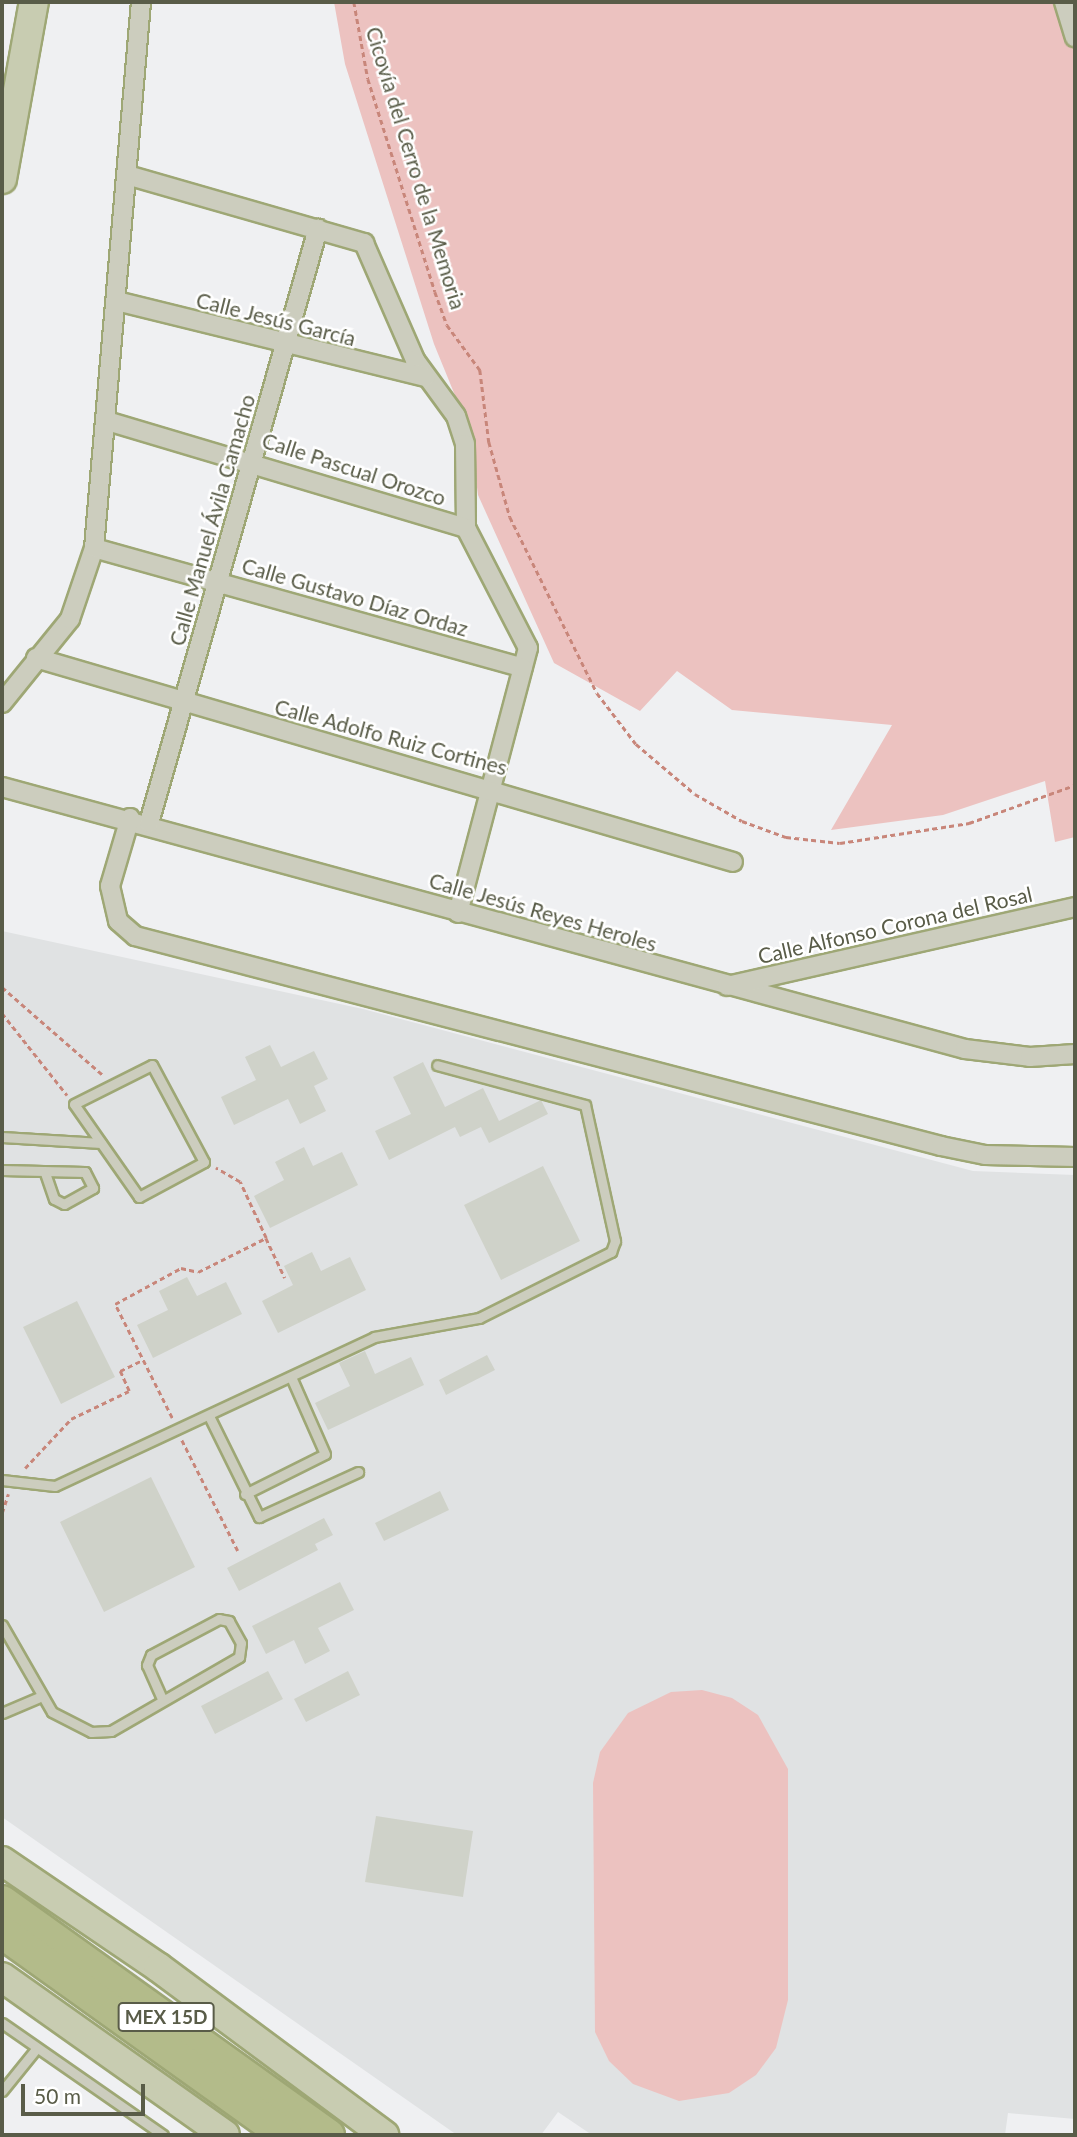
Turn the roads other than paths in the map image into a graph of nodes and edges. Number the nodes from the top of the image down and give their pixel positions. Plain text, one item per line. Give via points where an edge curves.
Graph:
1 (34, 2) edge
2 (141, 2) edge
3 (1063, 2) edge
4 (1075, 37) edge
5 (127, 175) junction
6 (2, 179) edge
7 (318, 229) junction
8 (117, 301) junction
9 (285, 346) junction
10 (426, 377) junction
11 (107, 421) junction
12 (252, 460) junction
13 (466, 528) junction
14 (94, 548) junction
15 (218, 583) junction
16 (36, 659) junction
17 (523, 668) junction
18 (2, 703) edge
19 (183, 704) junction
20 (2, 787) edge
21 (490, 787) junction
22 (130, 818) junction
23 (149, 824) junction
24 (733, 862) dead end
25 (1075, 907) edge
26 (458, 913) junction
27 (724, 986) junction
28 (1075, 1054) edge
29 (437, 1065) dead end
30 (2, 1136) edge
31 (102, 1143) junction
32 (1075, 1157) edge
33 (2, 1170) edge
34 (45, 1173) junction
35 (291, 1377) junction
36 (209, 1416) junction
37 (358, 1472) dead end
38 (2, 1480) edge
39 (245, 1494) junction
40 (2, 1625) edge
41 (38, 1698) junction
42 (162, 1699) junction
43 (2, 1713) edge
44 (2, 1861) edge
45 (2, 1902) edge
46 (2, 1932) edge
47 (2, 1977) edge
48 (2, 2023) edge
49 (36, 2049) junction
50 (2, 2091) edge
51 (163, 2135) edge
52 (225, 2135) edge
53 (286, 2135) edge
54 (328, 2135) edge
55 (384, 2135) edge

1 - 6 main road
2 - 5 street
3 - 4 street
5 - 7 street
5 - 8 street
7 - 9 street, Calle Manuel Ávila Camacho
7 - 10 street via 370,248
8 - 9 street, Calle Jesús García
8 - 11 street
9 - 10 street, Calle Jesús García
9 - 12 street, Calle Manuel Ávila Camacho
10 - 13 street via 456,416 465,444
11 - 12 street, Calle Pascual Orozco
11 - 14 street
12 - 13 street, Calle Pascual Orozco
12 - 15 street, Calle Manuel Ávila Camacho
13 - 17 street via 527,643
14 - 15 street, Calle Gustavo Díaz Ordaz
14 - 16 street via 70,619
15 - 17 street, Calle Gustavo Díaz Ordaz
15 - 19 street, Calle Manuel Ávila Camacho
16 - 18 street
16 - 19 street, Calle Adolfo Ruiz Cortines
17 - 21 street
19 - 21 street, Calle Adolfo Ruiz Cortines
19 - 23 street, Calle Manuel Ávila Camacho
20 - 22 street, Calle Jesús Reyes Heroles
21 - 24 street, Calle Adolfo Ruiz Cortines
21 - 26 street
22 - 23 street, Calle Jesús Reyes Heroles
22 - 32 street via 110,886 118,921 135,936 941,1146 985,1155
23 - 26 street, Calle Jesús Reyes Heroles
25 - 27 street, Calle Alfonso Corona del Rosal
26 - 27 street, Calle Jesús Reyes Heroles
27 - 28 street, Calle Jesús Reyes Heroles via 965,1049 1030,1057
29 - 35 lane via 585,1105 614,1246 496,1312 374,1337
30 - 31 lane
31 - 31 lane via 74,1104 140,1068 156,1068 204,1162 139,1197
33 - 34 lane
34 - 34 lane via 85,1172 93,1188 64,1204 54,1199
35 - 36 lane
35 - 39 lane via 325,1454
36 - 38 lane via 54,1486
36 - 39 lane
37 - 39 lane via 263,1518
40 - 41 lane
41 - 42 lane via 68,1723 91,1732 111,1731
41 - 43 lane
42 - 42 lane via 240,1657 241,1643 229,1621 219,1619 151,1655 147,1665
44 - 55 main road via 158,1967
45 - 54 highway, MEX 15D
46 - 53 highway, MEX 15D
47 - 52 main road
48 - 49 lane
49 - 50 lane
49 - 51 lane

